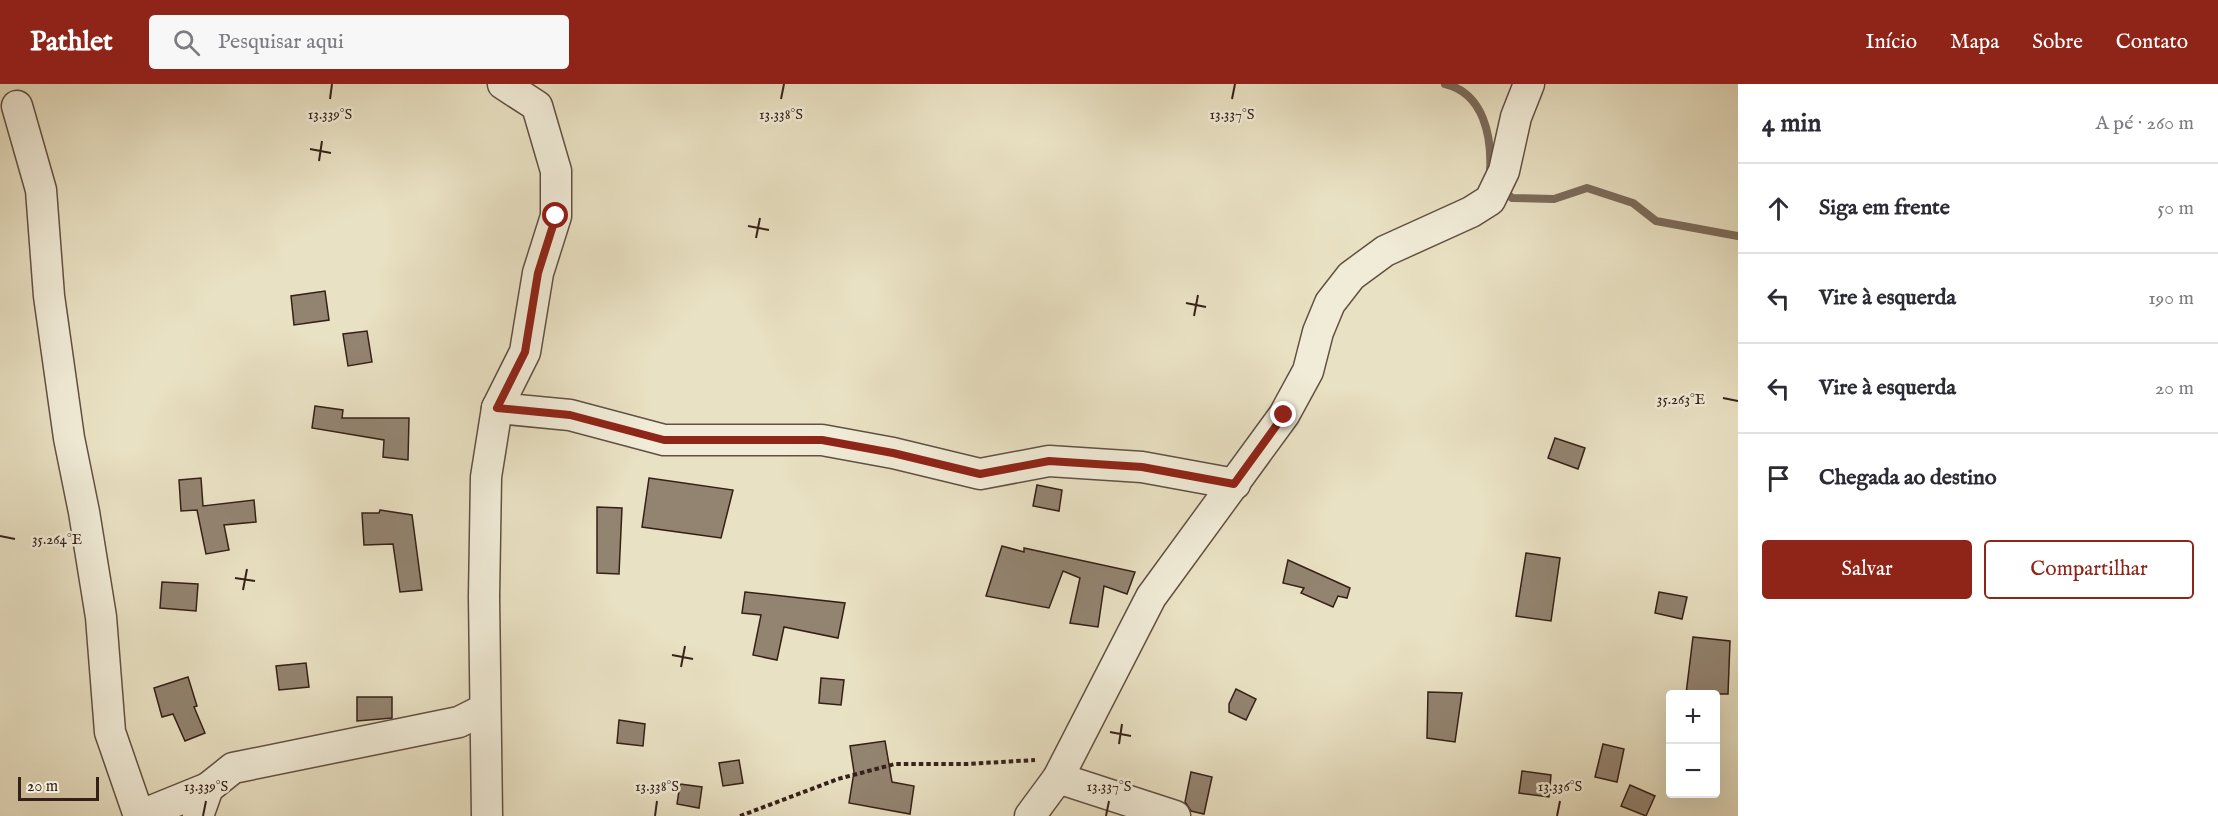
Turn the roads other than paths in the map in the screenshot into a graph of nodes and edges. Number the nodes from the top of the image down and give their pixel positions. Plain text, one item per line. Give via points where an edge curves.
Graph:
1 (503, 84) edge
2 (1529, 84) edge
3 (16, 106) dead end
4 (497, 408) junction
5 (1234, 484) junction
6 (485, 710) junction
7 (1058, 778) junction
8 (208, 788) junction
9 (139, 816) edge
10 (198, 816) edge
11 (487, 816) edge
12 (1030, 816) edge
13 (1175, 816) edge

1 - 4 street via 537,105 556,171 556,216 538,273 525,352
2 - 5 street via 1516,117 1504,171 1490,200 1385,251 1351,276 1330,303 1308,371 1284,415
3 - 9 street via 41,190 49,296 101,617 110,732
4 - 5 street via 570,415 664,440 822,440 980,474 1049,461 1142,467
4 - 6 street via 486,477
5 - 7 street via 1151,597
6 - 8 street via 459,722 233,768
6 - 11 street
7 - 12 street
7 - 13 street
8 - 9 street
8 - 10 street

